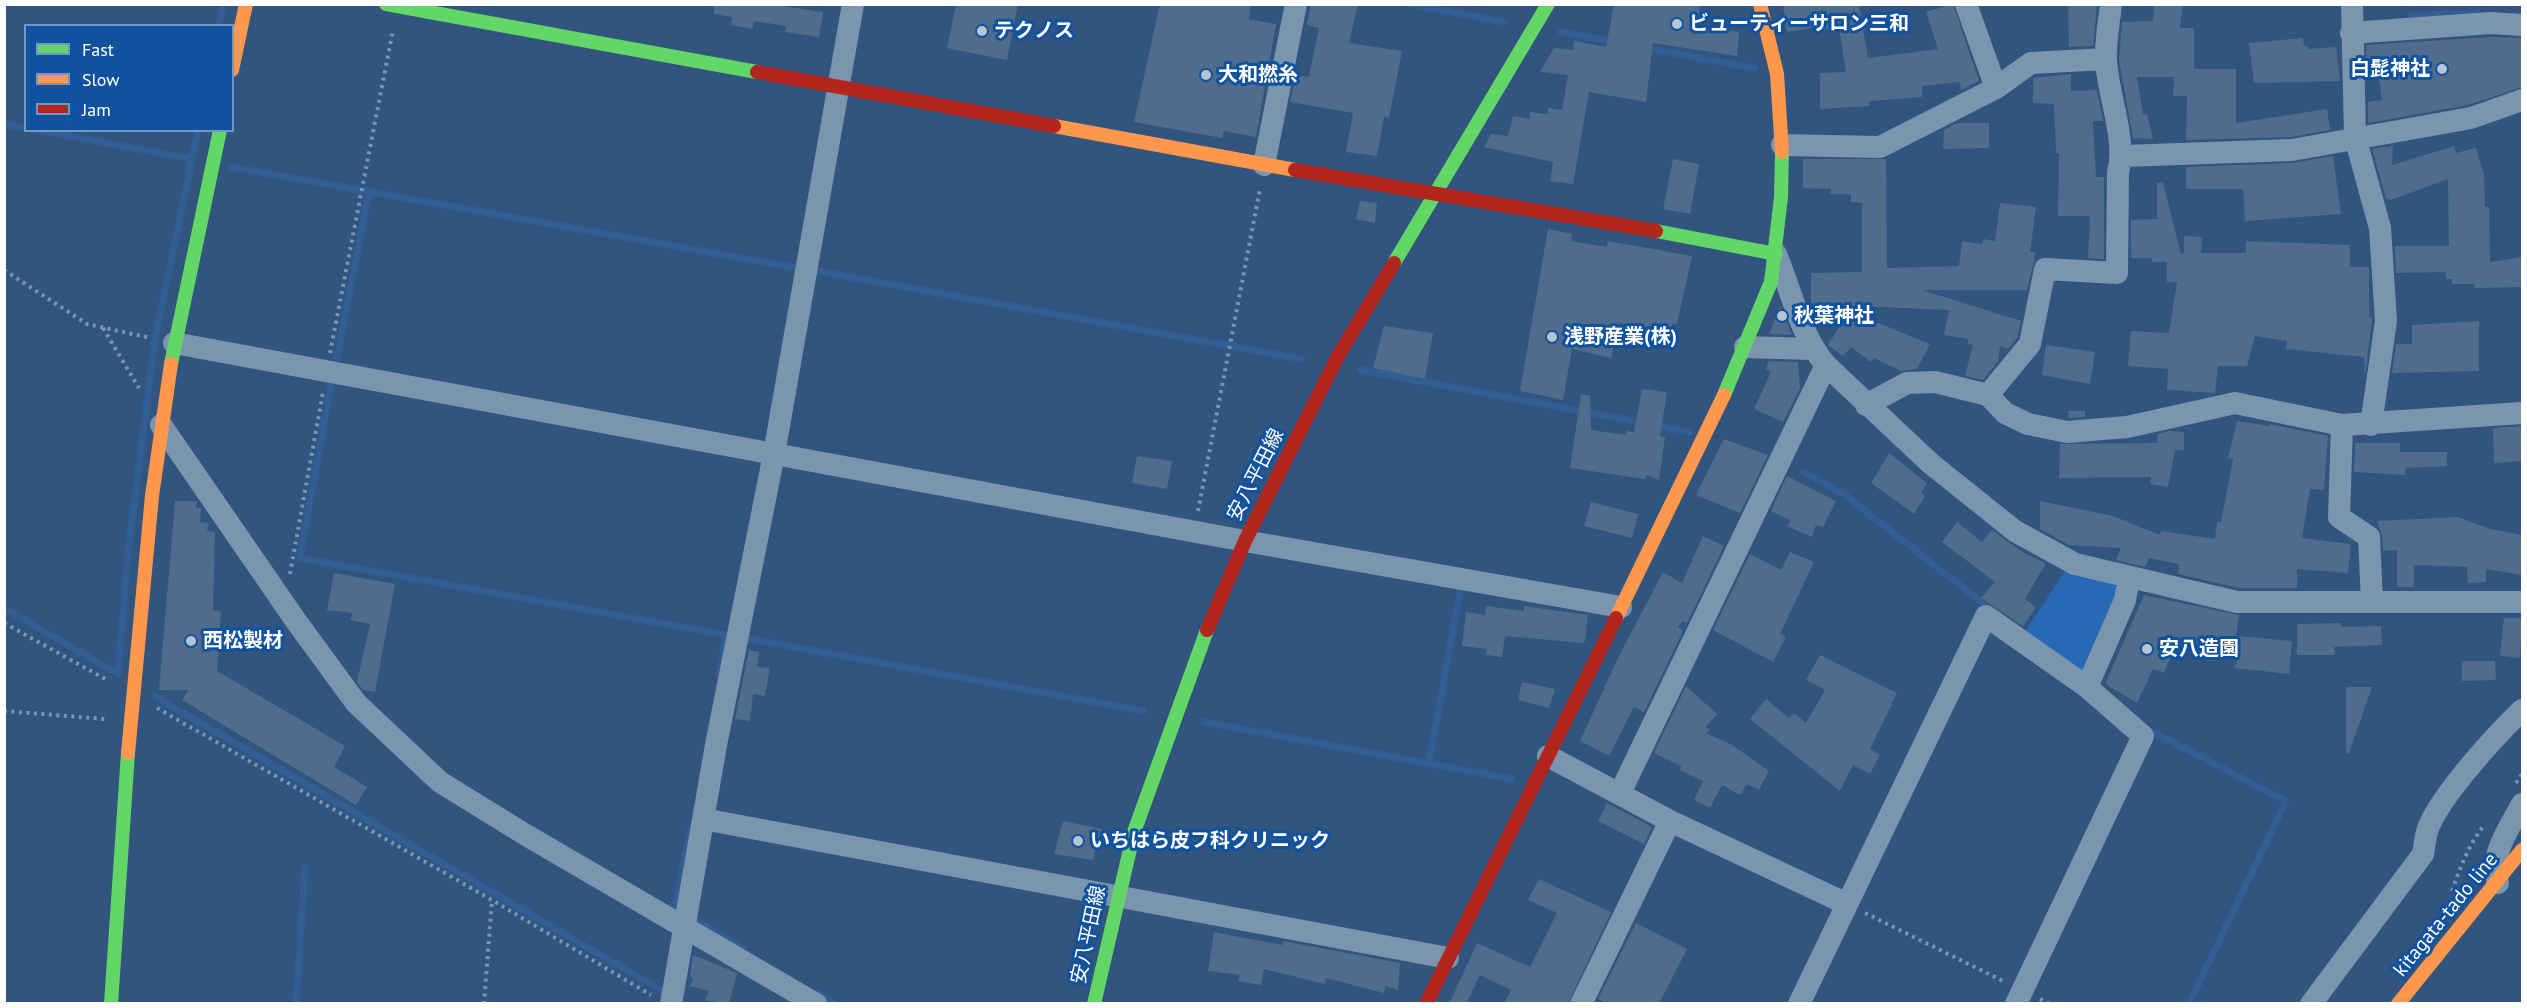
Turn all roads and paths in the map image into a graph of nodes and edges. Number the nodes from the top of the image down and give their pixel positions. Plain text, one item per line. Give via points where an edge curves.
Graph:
1 (246, 4) edge
2 (853, 4) edge
3 (1296, 4) edge
4 (1548, 4) edge
5 (1760, 4) edge
6 (1966, 4) edge
7 (2111, 4) edge
8 (2352, 4) edge
9 (392, 6) edge
10 (2523, 25) edge
11 (2351, 33) junction
12 (2106, 59) junction
13 (234, 61) edge
14 (838, 87) junction
15 (1996, 88) junction
16 (2523, 100) edge
17 (219, 132) edge
18 (2355, 137) junction
19 (1782, 145) junction
20 (2123, 156) junction
21 (1264, 165) junction
22 (1433, 194) junction
23 (1776, 254) junction
24 (4, 270) edge
25 (103, 328) junction
26 (174, 342) junction
27 (1745, 347) junction
28 (1818, 357) junction
29 (327, 371) junction
30 (141, 391) dead end
31 (1988, 395) junction
32 (1866, 405) junction
33 (2523, 413) edge
34 (161, 425) junction
35 (2342, 425) junction
36 (2371, 425) junction
37 (774, 454) junction
38 (1194, 532) junction
39 (1245, 541) junction
40 (2128, 578) junction
41 (2372, 602) junction
42 (2523, 602) edge
43 (284, 604) junction
44 (1621, 607) junction
45 (4, 623) edge
46 (2087, 687) junction
47 (134, 694) junction
48 (2523, 710) edge
49 (4, 711) edge
50 (132, 721) junction
51 (1548, 756) junction
52 (2523, 774) edge
53 (1620, 793) junction
54 (2517, 798) edge
55 (2490, 818) dead end
56 (703, 819) junction
57 (1670, 821) junction
58 (2523, 850) edge
59 (2498, 883) junction
60 (1117, 895) junction
61 (2451, 896) dead end
62 (492, 900) junction
63 (1847, 904) junction
64 (686, 929) junction
65 (1448, 958) junction
66 (2019, 997) edge
67 (662, 1000) edge
68 (111, 1004) edge
69 (484, 1004) edge
70 (816, 1004) edge
71 (1094, 1004) edge
72 (1426, 1004) edge
73 (1581, 1004) edge
74 (1799, 1004) edge
75 (2050, 1004) edge
76 (2311, 1004) edge
77 (2398, 1004) edge

1 - 13 street
2 - 14 street
3 - 21 street
4 - 22 street, 安八平田線
5 - 19 street via 1777,74
6 - 15 street
7 - 12 street
8 - 11 street
9 - 14 street
9 - 29 path
10 - 11 street via 2491,23
11 - 18 street
12 - 15 street via 2031,63
12 - 20 street
14 - 21 street
14 - 37 street
15 - 19 street via 1880,147
16 - 18 street via 2471,118
17 - 26 street
18 - 20 street via 2292,150
18 - 36 street via 2380,228 2386,321
19 - 23 street
20 - 31 street via 2118,172 2117,273 2045,269 2031,344
21 - 22 street
21 - 38 path
22 - 23 street via 1543,210
22 - 39 street, 安八平田線 via 1338,356
23 - 27 street via 1771,282
23 - 28 street
24 - 25 path via 87,324
25 - 26 path
25 - 30 path
26 - 29 street
26 - 34 street
27 - 28 street
27 - 44 street
28 - 32 street
28 - 53 street
29 - 37 street
29 - 43 path
31 - 32 street via 1935,382 1907,382
31 - 35 street via 2005,414 2028,424 2067,432 2127,427 2235,403
32 - 40 street via 2015,531 2075,564
33 - 36 street
34 - 43 street
34 - 47 street
35 - 36 street
35 - 41 street via 2339,517 2369,537
37 - 38 street
37 - 56 street
38 - 39 street
39 - 44 street
39 - 60 street, 安八平田線 via 1209,625 1137,821
40 - 41 street via 2237,602
40 - 46 street via 2125,600
41 - 42 street
43 - 64 street via 356,703 440,782
44 - 51 street
45 - 47 path
46 - 63 street via 1986,616
46 - 66 street via 2143,736
47 - 50 street
47 - 62 path
48 - 76 street via 2498,734 2448,797 2429,827 2423,854
49 - 50 path
50 - 68 street
51 - 53 street
51 - 65 street
52 - 54 path
53 - 57 street
54 - 59 street via 2496,854 2494,870
55 - 61 path via 2475,837
56 - 60 street
56 - 64 street
57 - 63 street
57 - 73 street
58 - 59 street, kitagata-tado line
59 - 77 street, kitagata-tado line
60 - 65 street
60 - 71 street, 安八平田線
62 - 67 path
62 - 69 path
63 - 66 path
63 - 74 street
64 - 67 street
64 - 70 street
65 - 72 street
66 - 75 path

